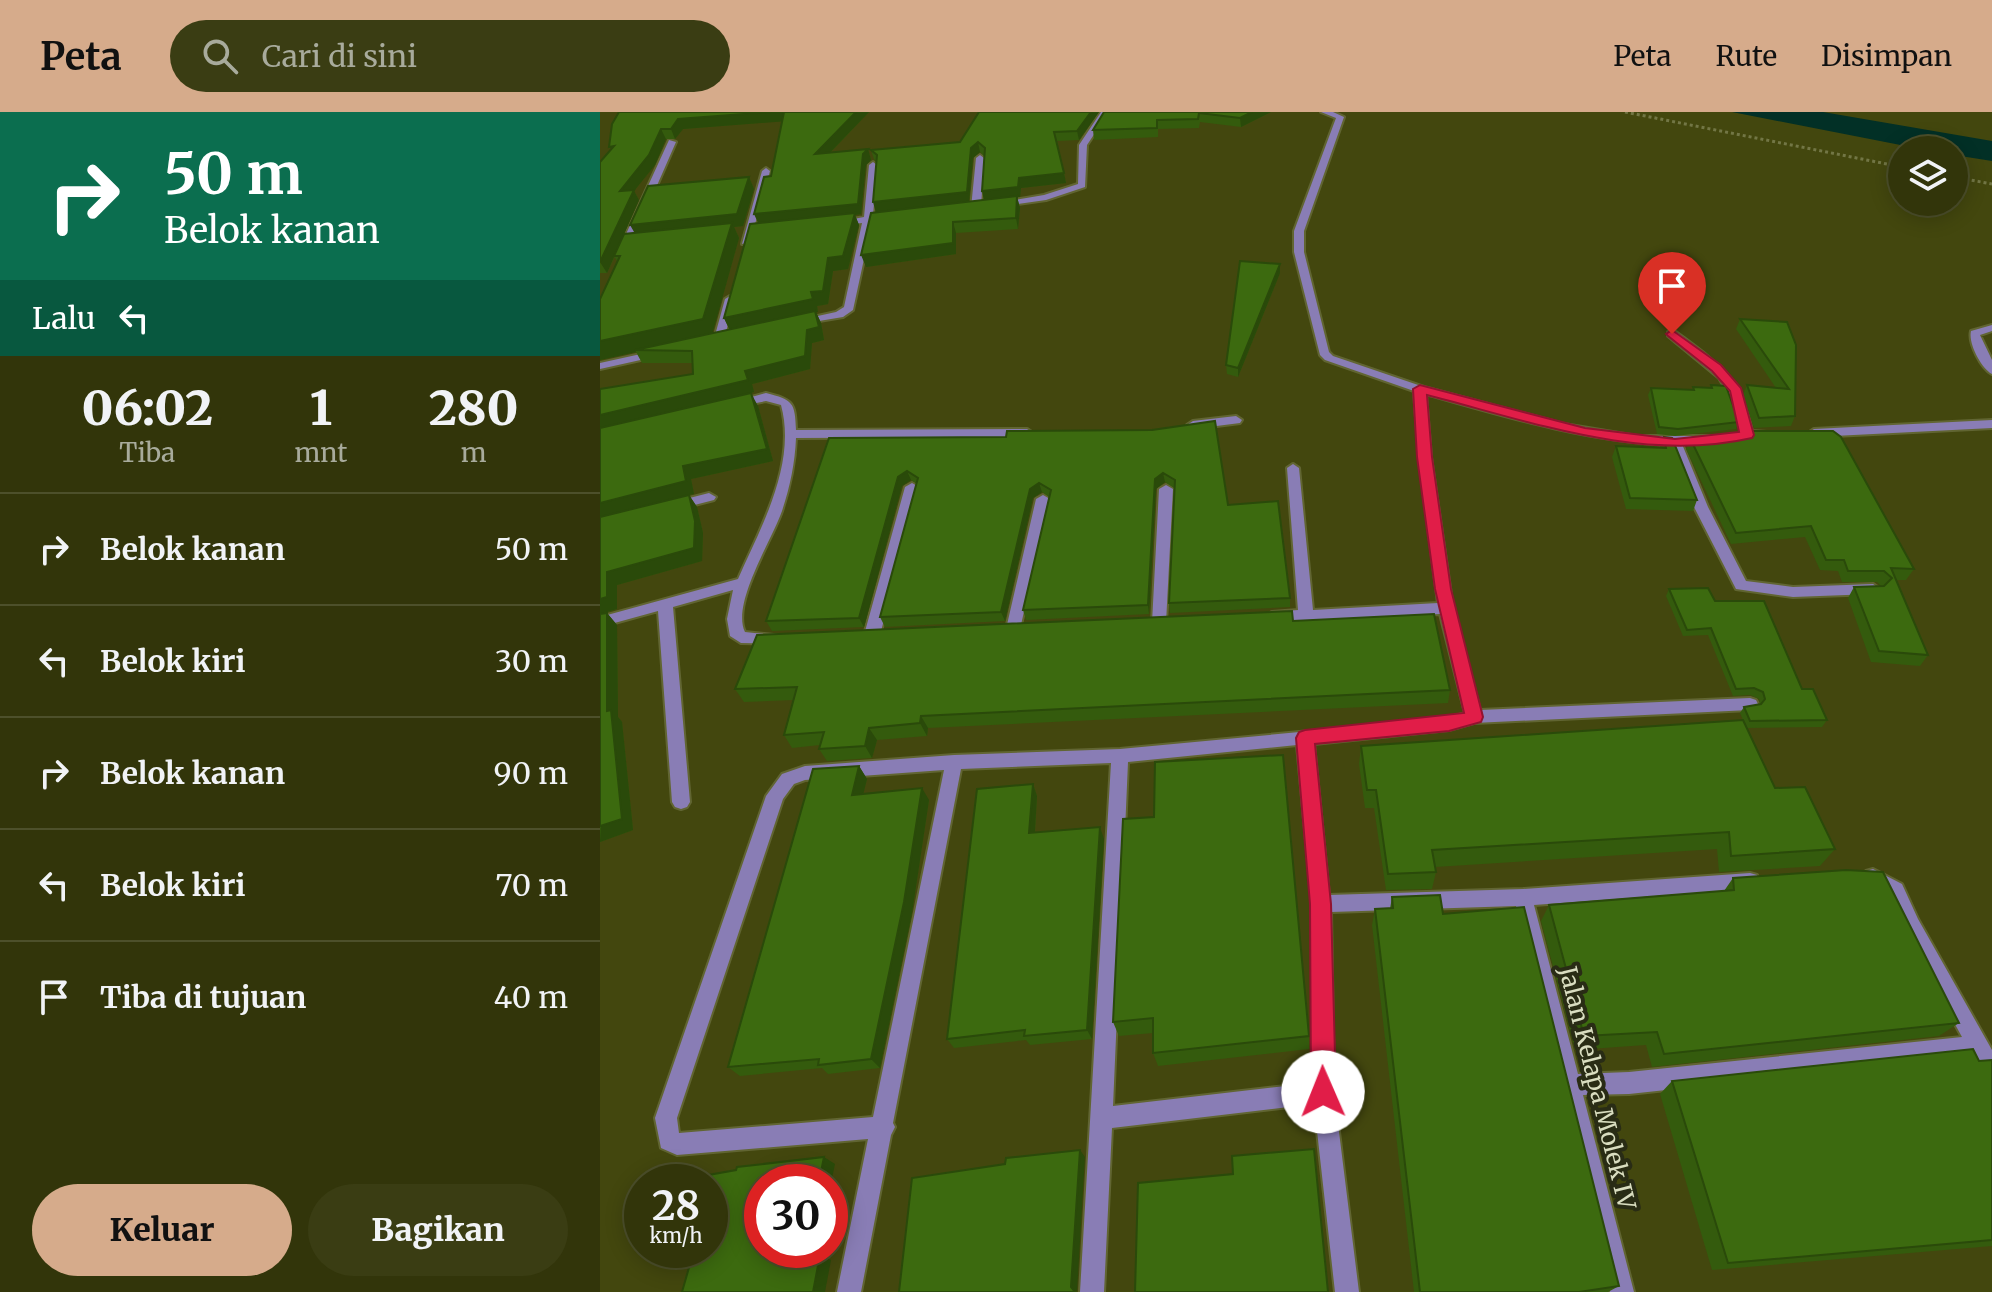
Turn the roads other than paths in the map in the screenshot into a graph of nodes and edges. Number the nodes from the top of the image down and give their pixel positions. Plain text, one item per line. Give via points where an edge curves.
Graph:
1 (1105, 112) edge
2 (1325, 112) edge
3 (672, 142) edge
4 (980, 158) edge
5 (873, 165) edge
6 (766, 171) dead end
7 (976, 208) junction
8 (961, 209) edge
9 (899, 216) edge
10 (868, 219) junction
11 (823, 224) edge
12 (763, 231) edge
13 (748, 232) junction
14 (733, 234) edge
15 (641, 243) edge
16 (626, 245) junction
17 (744, 248) edge
18 (621, 258) edge
19 (731, 293) edge
20 (779, 327) edge
21 (1992, 328) edge
22 (1672, 334) dead end
23 (734, 336) edge
24 (719, 339) junction
25 (704, 343) edge
26 (674, 349) edge
27 (600, 366) edge
28 (1992, 371) edge
29 (1420, 389) junction
30 (728, 405) edge
31 (1236, 420) dead end
32 (1992, 424) edge
33 (1178, 427) edge
34 (1046, 432) edge
35 (1803, 433) edge
36 (792, 434) junction
37 (1747, 435) junction
38 (1774, 435) edge
39 (1733, 437) edge
40 (1718, 438) edge
41 (1675, 443) junction
42 (1293, 468) dead end
43 (912, 487) edge
44 (1166, 489) edge
45 (709, 497) dead end
46 (1043, 499) edge
47 (655, 511) edge
48 (745, 582) junction
49 (1875, 589) edge
50 (665, 605) junction
51 (1446, 608) junction
52 (1306, 615) junction
53 (1262, 618) edge
54 (600, 622) edge
55 (1159, 623) edge
56 (1012, 629) edge
57 (872, 635) edge
58 (793, 639) edge
59 (1750, 704) edge
60 (1474, 717) junction
61 (1305, 738) junction
62 (1120, 756) junction
63 (954, 762) junction
64 (681, 802) dead end
65 (1854, 875) edge
66 (1771, 879) edge
67 (1523, 897) junction
68 (1321, 904) junction
69 (1979, 1046) junction
70 (1992, 1071) edge
71 (1570, 1085) junction
72 (1323, 1092) junction
73 (1101, 1118) junction
74 (884, 1127) junction
75 (849, 1292) edge
76 (1092, 1292) edge
77 (1347, 1292) edge
78 (1622, 1292) edge

1 - 7 street via 1083,145 1082,185 1046,197
2 - 29 street via 1340,117 1299,231 1310,307 1324,353
3 - 16 street
4 - 7 street
5 - 10 street
6 - 13 street
7 - 8 street
9 - 10 street
10 - 11 street
10 - 20 street via 845,312
12 - 13 street
13 - 14 street
13 - 17 street
15 - 16 street
16 - 18 street
19 - 24 street
21 - 28 street via 1975,333
22 - 37 street via 1717,368 1736,390
23 - 24 street
24 - 25 street
26 - 27 street
29 - 41 street via 1585,432
29 - 51 street
30 - 36 street via 766,397 785,402
31 - 33 street
32 - 35 street
34 - 36 street
36 - 48 street via 791,457 771,524
37 - 38 street
37 - 39 street
40 - 41 street
41 - 49 street via 1741,585 1793,592
42 - 52 street
43 - 57 street
44 - 55 street
45 - 47 street
46 - 56 street
48 - 50 street
48 - 58 street via 734,615 735,632 756,640
50 - 54 street
50 - 64 street
51 - 52 street
51 - 60 street
52 - 53 street
59 - 60 street
60 - 61 street
61 - 62 street
61 - 68 street
62 - 63 street
62 - 73 street
63 - 74 street
63 - 74 street via 805,773 781,786 665,1126 669,1140 677,1144
65 - 69 street via 1879,878 1895,890
66 - 67 street
67 - 68 street
67 - 71 street, Jalan Kelapa Molek IV
68 - 72 street
69 - 70 street
69 - 71 street
71 - 78 street, Jalan Kelapa Molek IV
72 - 73 street
72 - 77 street
73 - 76 street
74 - 75 street

